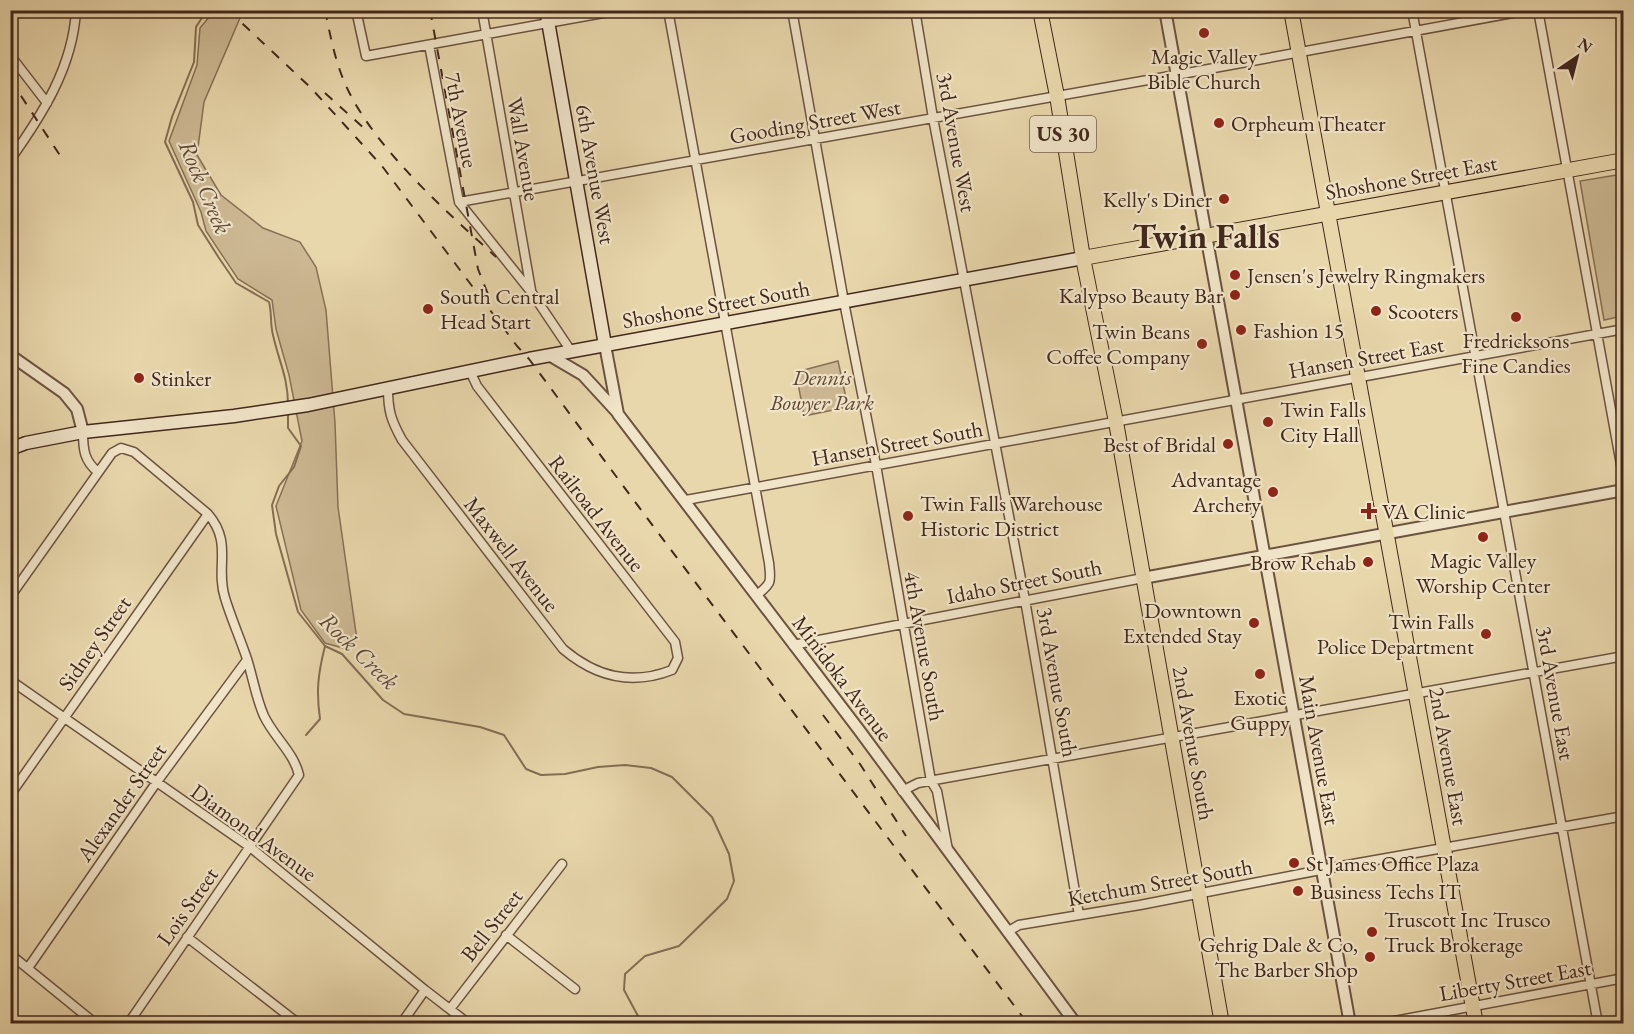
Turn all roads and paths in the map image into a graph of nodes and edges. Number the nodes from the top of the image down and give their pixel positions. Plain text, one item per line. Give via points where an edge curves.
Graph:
1 (76, 10) edge
2 (356, 10) edge
3 (482, 10) edge
4 (546, 10) edge
5 (620, 10) edge
6 (668, 10) edge
7 (792, 10) edge
8 (915, 10) edge
9 (1040, 10) edge
10 (1165, 10) edge
11 (1291, 10) edge
12 (1412, 10) edge
13 (1528, 10) edge
14 (1538, 10) edge
15 (548, 23) junction
16 (1416, 31) junction
17 (486, 34) junction
18 (429, 45) junction
19 (1298, 53) junction
20 (10, 55) edge
21 (1176, 75) junction
22 (1057, 96) junction
23 (47, 103) junction
24 (933, 118) junction
25 (815, 139) junction
26 (10, 160) edge
27 (695, 160) junction
28 (1623, 160) edge
29 (1568, 170) junction
30 (576, 181) junction
31 (514, 192) junction
32 (1445, 192) junction
33 (459, 202) junction
34 (1327, 214) junction
35 (1206, 235) junction
36 (1083, 258) junction
37 (964, 280) junction
38 (532, 293) junction
39 (844, 302) junction
40 (725, 324) junction
41 (1623, 329) edge
42 (1597, 334) junction
43 (605, 345) junction
44 (571, 351) junction
45 (10, 355) edge
46 (1475, 355) junction
47 (549, 356) junction
48 (470, 371) junction
49 (1357, 376) junction
50 (385, 388) junction
51 (1236, 399) junction
52 (618, 414) junction
53 (1116, 422) junction
54 (83, 432) junction
55 (994, 444) junction
56 (10, 449) edge
57 (876, 465) junction
58 (98, 472) junction
59 (1623, 481) edge
60 (755, 488) junction
61 (1623, 490) edge
62 (686, 500) junction
63 (1504, 512) junction
64 (208, 514) junction
65 (1386, 533) junction
66 (1263, 556) junction
67 (1143, 578) junction
68 (757, 595) junction
69 (10, 597) edge
70 (1025, 600) junction
71 (903, 624) junction
72 (793, 645) junction
73 (1623, 656) edge
74 (247, 660) junction
75 (1533, 672) junction
76 (661, 674) joint
77 (10, 680) edge
78 (1416, 693) junction
79 (1294, 714) junction
80 (64, 717) junction
81 (1172, 738) junction
82 (1053, 759) junction
83 (931, 781) junction
84 (156, 783) junction
85 (902, 791) junction
86 (10, 795) edge
87 (1623, 816) edge
88 (1562, 827) junction
89 (250, 847) junction
90 (1444, 848) junction
91 (949, 854) junction
92 (562, 864) dead end
93 (1321, 870) junction
94 (1200, 893) junction
95 (1078, 915) junction
96 (1007, 932) junction
97 (506, 935) junction
98 (187, 937) junction
99 (10, 954) edge
100 (28, 968) junction
101 (1623, 978) edge
102 (1591, 984) junction
103 (576, 989) dead end
104 (425, 990) junction
105 (1473, 1006) junction
106 (450, 1009) junction
107 (96, 1023) edge
108 (128, 1023) edge
109 (299, 1023) edge
110 (401, 1023) edge
111 (469, 1023) edge
112 (1076, 1023) edge
113 (1222, 1023) edge
114 (1350, 1023) edge
115 (1378, 1023) edge
116 (1476, 1023) edge
117 (1598, 1023) edge

1 - 23 street via 75,31
2 - 18 street via 366,56
3 - 17 street, Wall Avenue
4 - 15 main road, 6th Avenue West
5 - 15 street
6 - 27 street
7 - 25 street, 4th Avenue South
8 - 24 street, 3rd Avenue West
9 - 22 main road, US 30
10 - 21 street, Main Avenue East
11 - 19 main road, 2nd Avenue East
12 - 16 street, 3rd Avenue East
13 - 16 street, Gooding Street West
14 - 29 street
15 - 17 street
15 - 30 main road, 6th Avenue West
16 - 19 street, Gooding Street West
16 - 32 street, 3rd Avenue East
17 - 18 street
17 - 31 street, Wall Avenue
18 - 33 street, 7th Avenue
19 - 21 street, Gooding Street West
19 - 34 main road, 2nd Avenue East
20 - 23 street
21 - 22 street, Gooding Street West
21 - 35 street, Main Avenue East
22 - 24 street, Gooding Street West
22 - 36 main road, US 30
23 - 26 street
24 - 25 street, Gooding Street West
24 - 37 street, 3rd Avenue West
25 - 27 street, Gooding Street West
25 - 39 street, 4th Avenue South
27 - 30 street, Gooding Street West
27 - 40 street
28 - 29 main road, Shoshone Street East
29 - 32 main road, Shoshone Street East
29 - 42 street
30 - 31 street, Gooding Street West
30 - 43 main road, 6th Avenue West
31 - 33 street, Gooding Street West
31 - 38 street, Wall Avenue
32 - 34 main road, Shoshone Street East
32 - 46 street, 3rd Avenue East
33 - 38 street
34 - 35 main road, Shoshone Street East
34 - 49 main road, 2nd Avenue East
35 - 36 main road, Shoshone Street South
35 - 51 street, Main Avenue East
36 - 37 main road, Shoshone Street South
36 - 53 main road, 2nd Avenue South / US 30
37 - 39 main road, Shoshone Street South
37 - 55 street, 3rd Avenue South
38 - 44 street
39 - 40 main road, Shoshone Street South
39 - 57 street, 4th Avenue South
40 - 43 main road, Shoshone Street South
40 - 60 street
41 - 42 street, Hansen Street East
42 - 46 street, Hansen Street East
42 - 59 street
43 - 44 main road, Shoshone Street South
43 - 52 street, Minidoka Avenue
44 - 47 main road, Shoshone Street South
45 - 54 street via 64,393 76,409
46 - 49 street, Hansen Street East
46 - 63 street, 3rd Avenue East
47 - 48 main road, Shoshone Street South
47 - 52 street via 583,375
48 - 50 main road, Shoshone Street South
48 - 76 street, Railroad Avenue via 483,395 675,642 678,658 672,670
49 - 51 street, Hansen Street East
49 - 65 main road, 2nd Avenue East
50 - 54 main road, Shoshone Street South via 234,416
50 - 76 street, Maxwell Avenue via 391,420 402,440 563,649 578,661 613,676 653,678
51 - 53 street, Hansen Street East
51 - 66 street, Main Avenue East
52 - 62 street, Minidoka Avenue
53 - 55 street, Hansen Street South
53 - 67 main road, 2nd Avenue South / US 30
54 - 56 main road, Shoshone Street South
54 - 58 street via 85,457
55 - 57 street, Hansen Street South
55 - 70 street, 3rd Avenue South
57 - 60 street, Hansen Street South
57 - 71 street, 4th Avenue South
58 - 64 street via 112,453 121,448 134,452
58 - 69 street
60 - 62 street, Hansen Street South
60 - 68 street via 771,580
61 - 63 street, Idaho Street South
62 - 68 street, Minidoka Avenue
63 - 65 street, Idaho Street South
63 - 75 street, 3rd Avenue East
64 - 74 street via 218,525 224,594
64 - 80 street, Sidney Street
65 - 66 street, Idaho Street South
65 - 78 main road, 2nd Avenue East
66 - 67 street, Idaho Street South
66 - 79 street, Main Avenue East
67 - 70 street, Idaho Street South
67 - 81 main road, 2nd Avenue South / US 30
68 - 72 street, Minidoka Avenue
70 - 71 street, Idaho Street South
70 - 82 street, 3rd Avenue South
71 - 72 street, Idaho Street South
71 - 83 street, 4th Avenue South
72 - 85 street, Minidoka Avenue
73 - 75 street
74 - 84 street, Alexander Street
74 - 89 street, Lois Street via 263,713 296,763 299,776
75 - 78 street
75 - 88 street, 3rd Avenue East
77 - 80 street, Diamond Avenue
78 - 79 street
78 - 90 main road, 2nd Avenue East
79 - 81 street
79 - 93 street, Main Avenue East
80 - 84 street, Diamond Avenue
80 - 86 street, Sidney Street
81 - 82 street
81 - 94 main road, 2nd Avenue South / US 30
82 - 83 street
82 - 95 street, 3rd Avenue South
83 - 85 street
83 - 91 street, 4th Avenue South via 937,791
84 - 89 street, Diamond Avenue
84 - 100 street, Alexander Street
85 - 91 street, Minidoka Avenue
87 - 88 street, Ketchum Street South
88 - 90 street, Ketchum Street South
88 - 102 street, 3rd Avenue East
89 - 98 street, Lois Street
89 - 104 street, Diamond Avenue
90 - 93 street, Ketchum Street South
90 - 105 main road, 2nd Avenue East
91 - 96 street, Minidoka Avenue
92 - 97 street, Bell Street
93 - 94 street, Ketchum Street South
93 - 114 street, Main Avenue East
94 - 95 street, Ketchum Street South
94 - 113 main road, 2nd Avenue South / US 30
95 - 96 street, Ketchum Street South via 1019,925
96 - 112 street, Minidoka Avenue
97 - 103 street
97 - 106 street, Bell Street
98 - 108 street, Lois Street
98 - 109 street
99 - 100 street
100 - 107 street
101 - 102 street, Liberty Street East
102 - 105 street, Liberty Street East
102 - 117 street, 3rd Avenue East
104 - 106 street, Diamond Avenue
104 - 110 street
105 - 115 street, Liberty Street East
105 - 116 main road, 2nd Avenue East
106 - 111 street, Diamond Avenue

